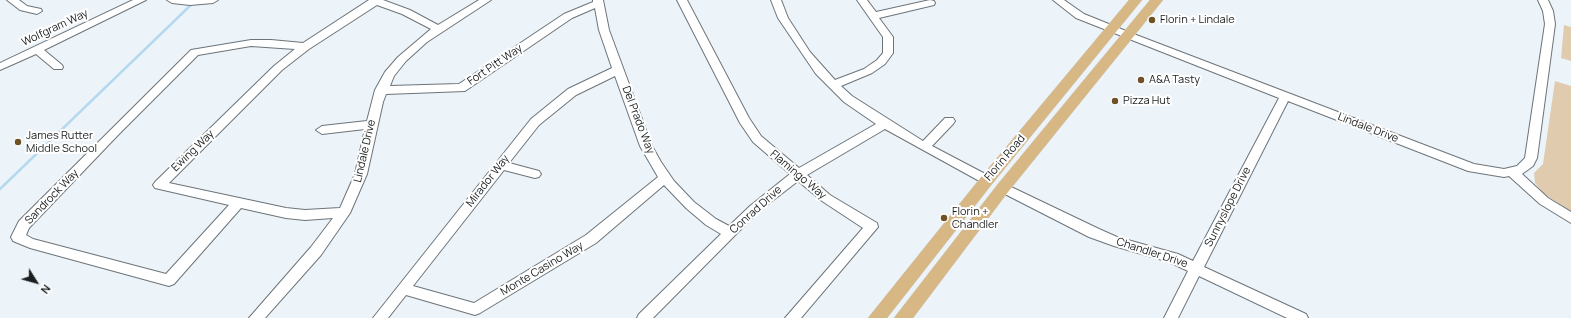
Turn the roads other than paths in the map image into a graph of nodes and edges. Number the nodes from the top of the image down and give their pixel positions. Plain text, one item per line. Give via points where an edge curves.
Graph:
1 (12, 0) edge
2 (142, 0) edge
3 (213, 0) edge
4 (375, 0) edge
5 (486, 0) edge
6 (682, 0) edge
7 (776, 0) edge
8 (862, 0) edge
9 (1058, 0) edge
10 (1136, 0) edge
11 (1156, 0) edge
12 (1543, 0) edge
13 (177, 1) edge
14 (598, 2) edge
15 (930, 3) dead end
16 (37, 11) dead end
17 (873, 16) junction
18 (438, 29) junction
19 (1112, 29) junction
20 (1127, 35) junction
21 (305, 47) junction
22 (37, 50) junction
23 (0, 67) edge
24 (58, 67) dead end
25 (618, 70) junction
26 (835, 84) junction
27 (381, 90) junction
28 (1285, 96) junction
29 (949, 121) dead end
30 (372, 124) junction
31 (885, 124) junction
32 (322, 130) dead end
33 (924, 148) junction
34 (501, 165) junction
35 (999, 166) junction
36 (1512, 172) junction
37 (535, 174) dead end
38 (798, 175) junction
39 (665, 178) junction
40 (987, 180) junction
41 (1002, 188) junction
42 (238, 202) junction
43 (992, 202) junction
44 (344, 213) junction
45 (1571, 218) edge
46 (730, 233) junction
47 (1197, 268) junction
48 (403, 289) junction
49 (256, 318) edge
50 (380, 318) edge
51 (644, 318) edge
52 (792, 318) edge
53 (877, 318) edge
54 (902, 318) edge
55 (1171, 318) edge
56 (1301, 318) edge

1 - 16 street via 24,8
2 - 22 street, Wolfgram Way
3 - 13 street
4 - 18 street via 406,12
4 - 21 street, Ewing Way
5 - 18 street, Lindale Drive
6 - 38 street, Flamingo Way via 748,127 768,150
7 - 26 street via 782,18 806,54 820,72
8 - 17 street
9 - 19 street, Lindale Drive via 1080,16
10 - 19 main road, Florin Road
11 - 20 main road, Florin Road
12 - 36 street, Lindale Drive via 1550,24 1531,158 1525,167
14 - 25 street, Del Prado Way via 604,30
14 - 27 street, Fort Pitt Way via 568,16 461,88
15 - 17 street
17 - 26 street via 888,37 888,53 881,62 868,71
18 - 27 street, Lindale Drive via 402,59
19 - 20 street, Lindale Drive
19 - 35 main road, Florin Road
20 - 28 street, Lindale Drive
20 - 41 main road, Florin Road
21 - 42 street, Ewing Way via 265,80 158,185
21 - 42 street, Sandrock Way via 251,43 195,52 24,225 18,237 30,243 169,280
22 - 23 street, Wolfgram Way
22 - 24 street
25 - 34 street, Mirador Way via 586,84 552,106 530,128
25 - 39 street, Del Prado Way via 646,146
26 - 31 street via 848,99
27 - 30 street, Lindale Drive
28 - 36 street, Lindale Drive via 1472,168 1494,173
28 - 47 street, Sunnyslope Drive
29 - 33 street
30 - 32 street
30 - 44 street, Lindale Drive via 356,191
31 - 33 street
31 - 38 street, Conrad Drive
33 - 40 street
34 - 37 street
34 - 48 street, Mirador Way
35 - 40 main road, Florin Road
35 - 41 main road
36 - 45 street via 1544,201
38 - 46 street, Conrad Drive via 754,209
38 - 52 street, Flamingo Way via 826,198 872,227
39 - 46 street, Del Prado Way via 710,222
39 - 48 street, Monte Casino Way via 591,239 475,309
40 - 43 main road
40 - 53 main road, Florin Road
41 - 43 main road, Florin Road
41 - 47 street, Chandler Drive via 1104,237
42 - 44 street, Ewing Way via 296,214
43 - 54 main road, Florin Road
44 - 49 street, Lindale Drive via 316,251
46 - 51 street, Conrad Drive
47 - 55 street, Sunnyslope Drive
47 - 56 street, Chandler Drive
48 - 50 street, Mirador Way

